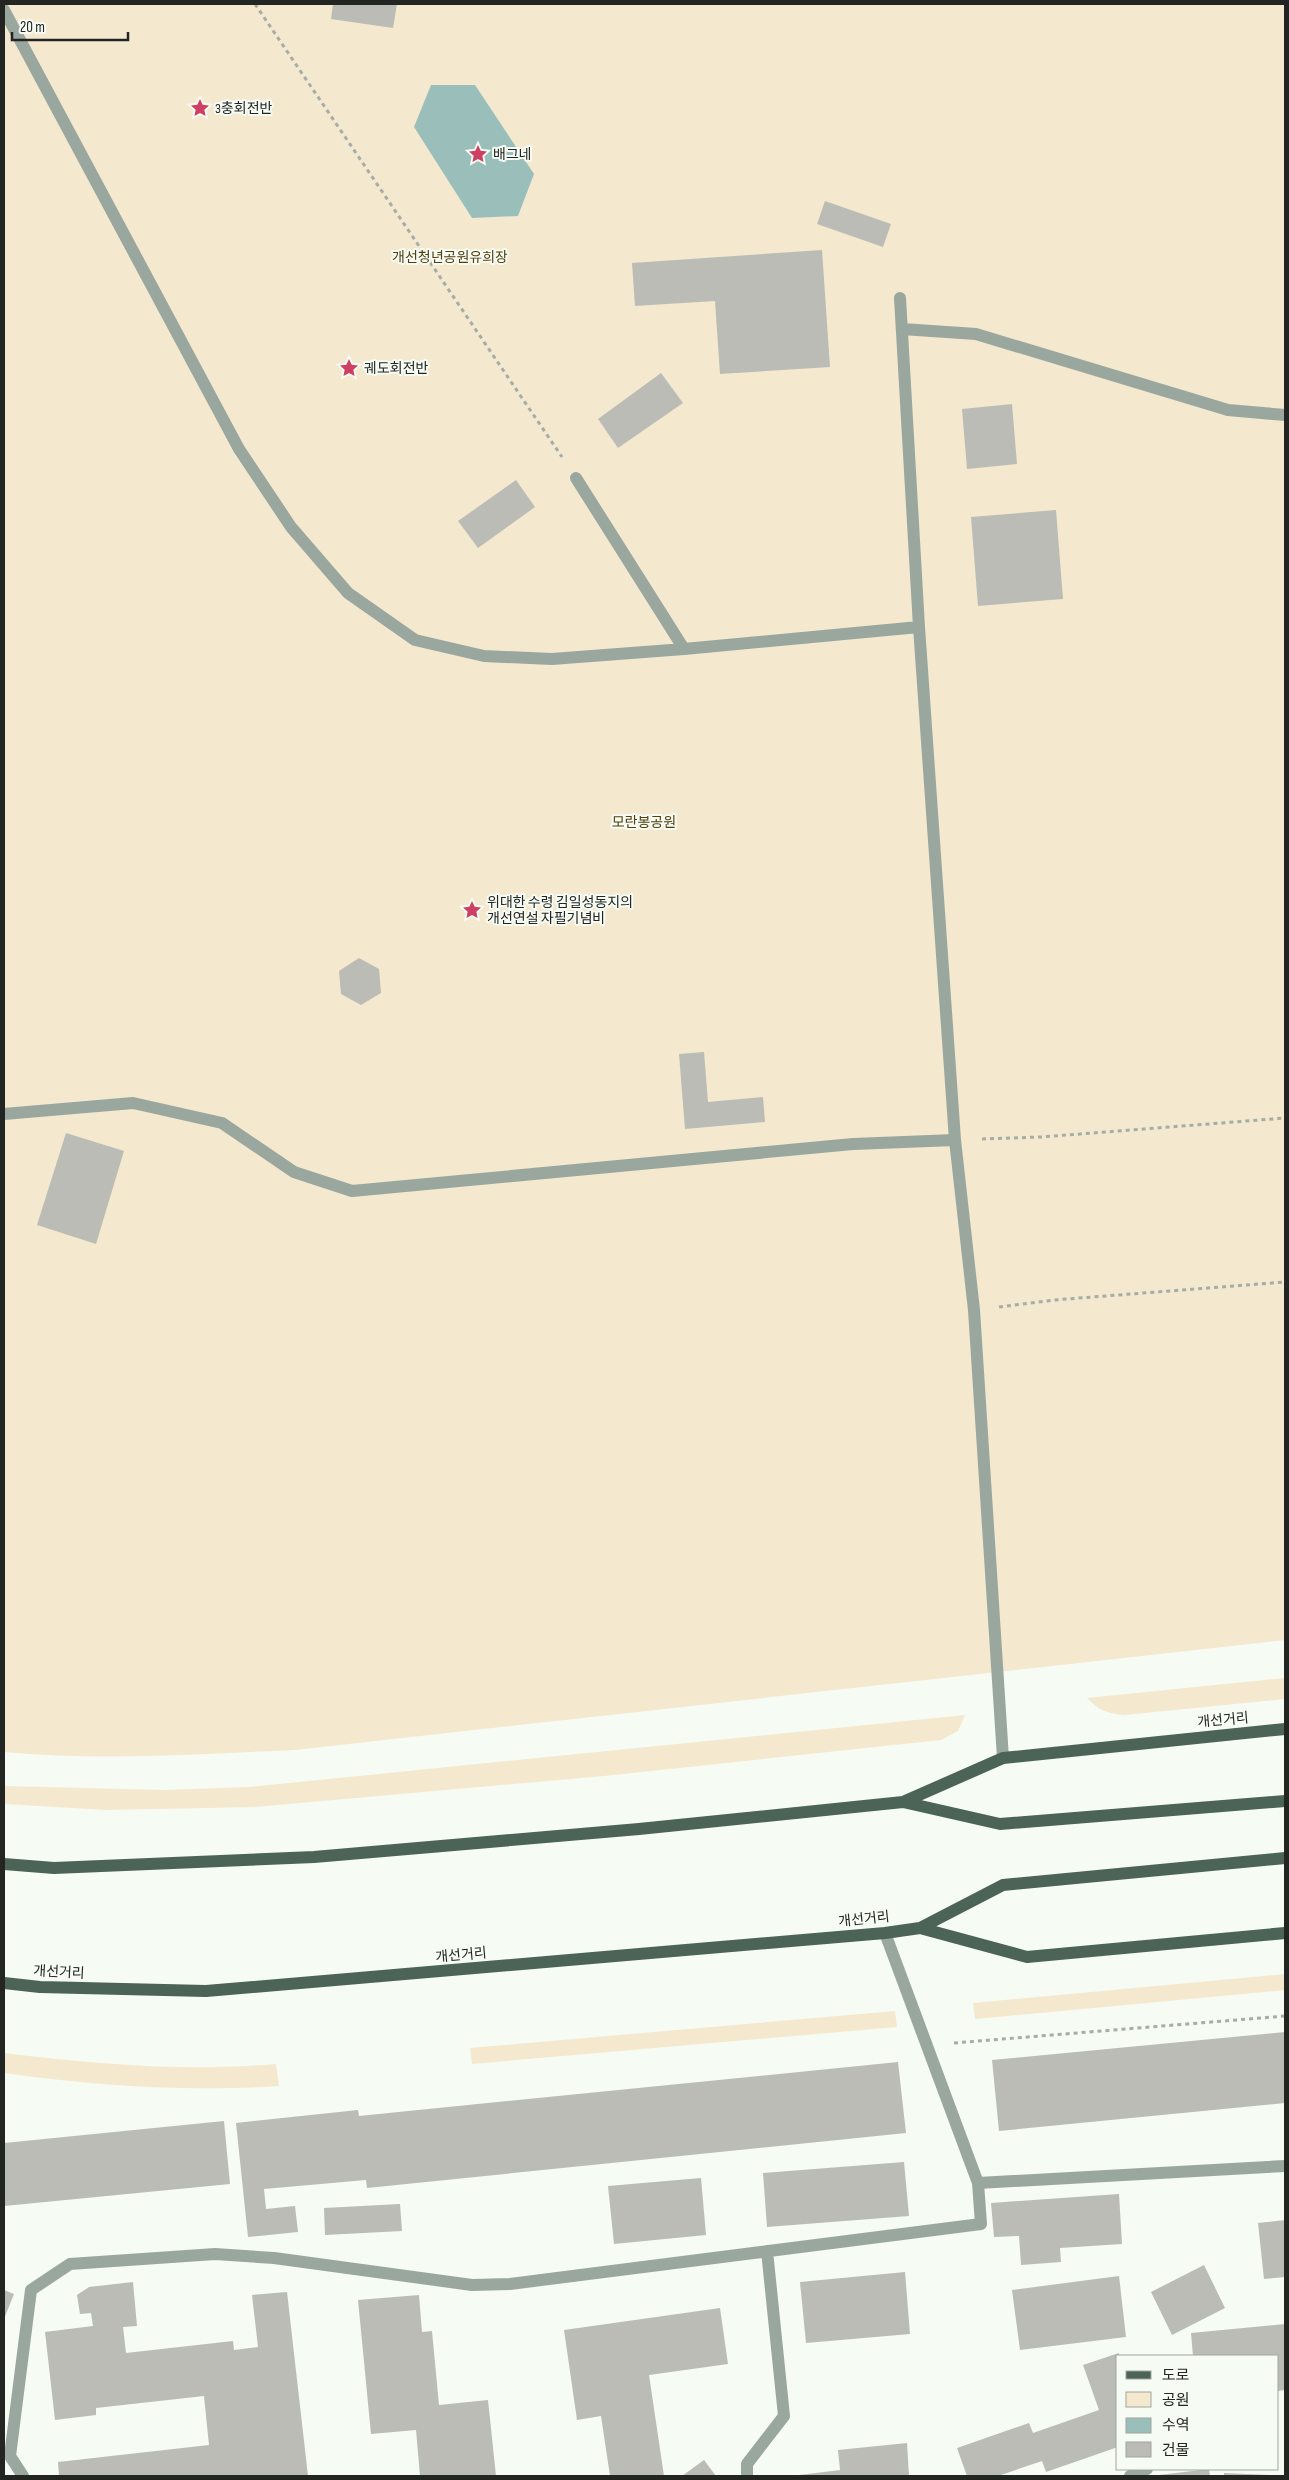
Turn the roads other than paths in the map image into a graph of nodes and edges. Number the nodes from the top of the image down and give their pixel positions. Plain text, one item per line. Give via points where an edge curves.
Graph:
1 (4, 10) edge
2 (900, 298) dead end
3 (902, 329) junction
4 (1285, 415) edge
5 (576, 478) road end
6 (919, 627) junction
7 (684, 648) junction
8 (4, 1114) edge
9 (955, 1140) junction
10 (1285, 1729) edge
11 (1003, 1758) junction
12 (1285, 1801) edge
13 (903, 1802) junction
14 (1285, 1858) edge
15 (4, 1864) edge
16 (920, 1928) junction
17 (885, 1933) junction
18 (1285, 1933) edge
19 (4, 1982) edge
20 (1285, 2166) edge
21 (978, 2183) junction
22 (767, 2251) junction
23 (7, 2456) edge
24 (1145, 2470) edge
25 (23, 2476) edge
26 (747, 2476) edge
27 (1130, 2476) edge

1 - 7 street via 239,449 291,527 348,593 415,640 484,656 552,659
2 - 3 street
3 - 4 street via 976,334 1228,410
3 - 6 street
5 - 7 street
6 - 7 street
6 - 9 street
8 - 9 street via 133,1103 222,1123 294,1172 352,1191 853,1144
9 - 11 street via 974,1310
10 - 11 main road, 개선거리
11 - 13 main road, 개선거리
12 - 13 main road, 개선거리 via 1000,1824
13 - 15 main road, 개선거리 via 314,1857 54,1868
14 - 16 main road, 개선거리 via 1002,1885
16 - 17 main road, 개선거리
16 - 18 main road, 개선거리 via 1027,1957
17 - 19 main road, 개선거리 via 206,1991 40,1987
17 - 21 street
20 - 21 street
21 - 22 street via 981,2224
22 - 23 street via 472,2286 274,2258 215,2254 70,2264 32,2290
22 - 26 street via 784,2416 747,2464
23 - 25 street
24 - 27 street

